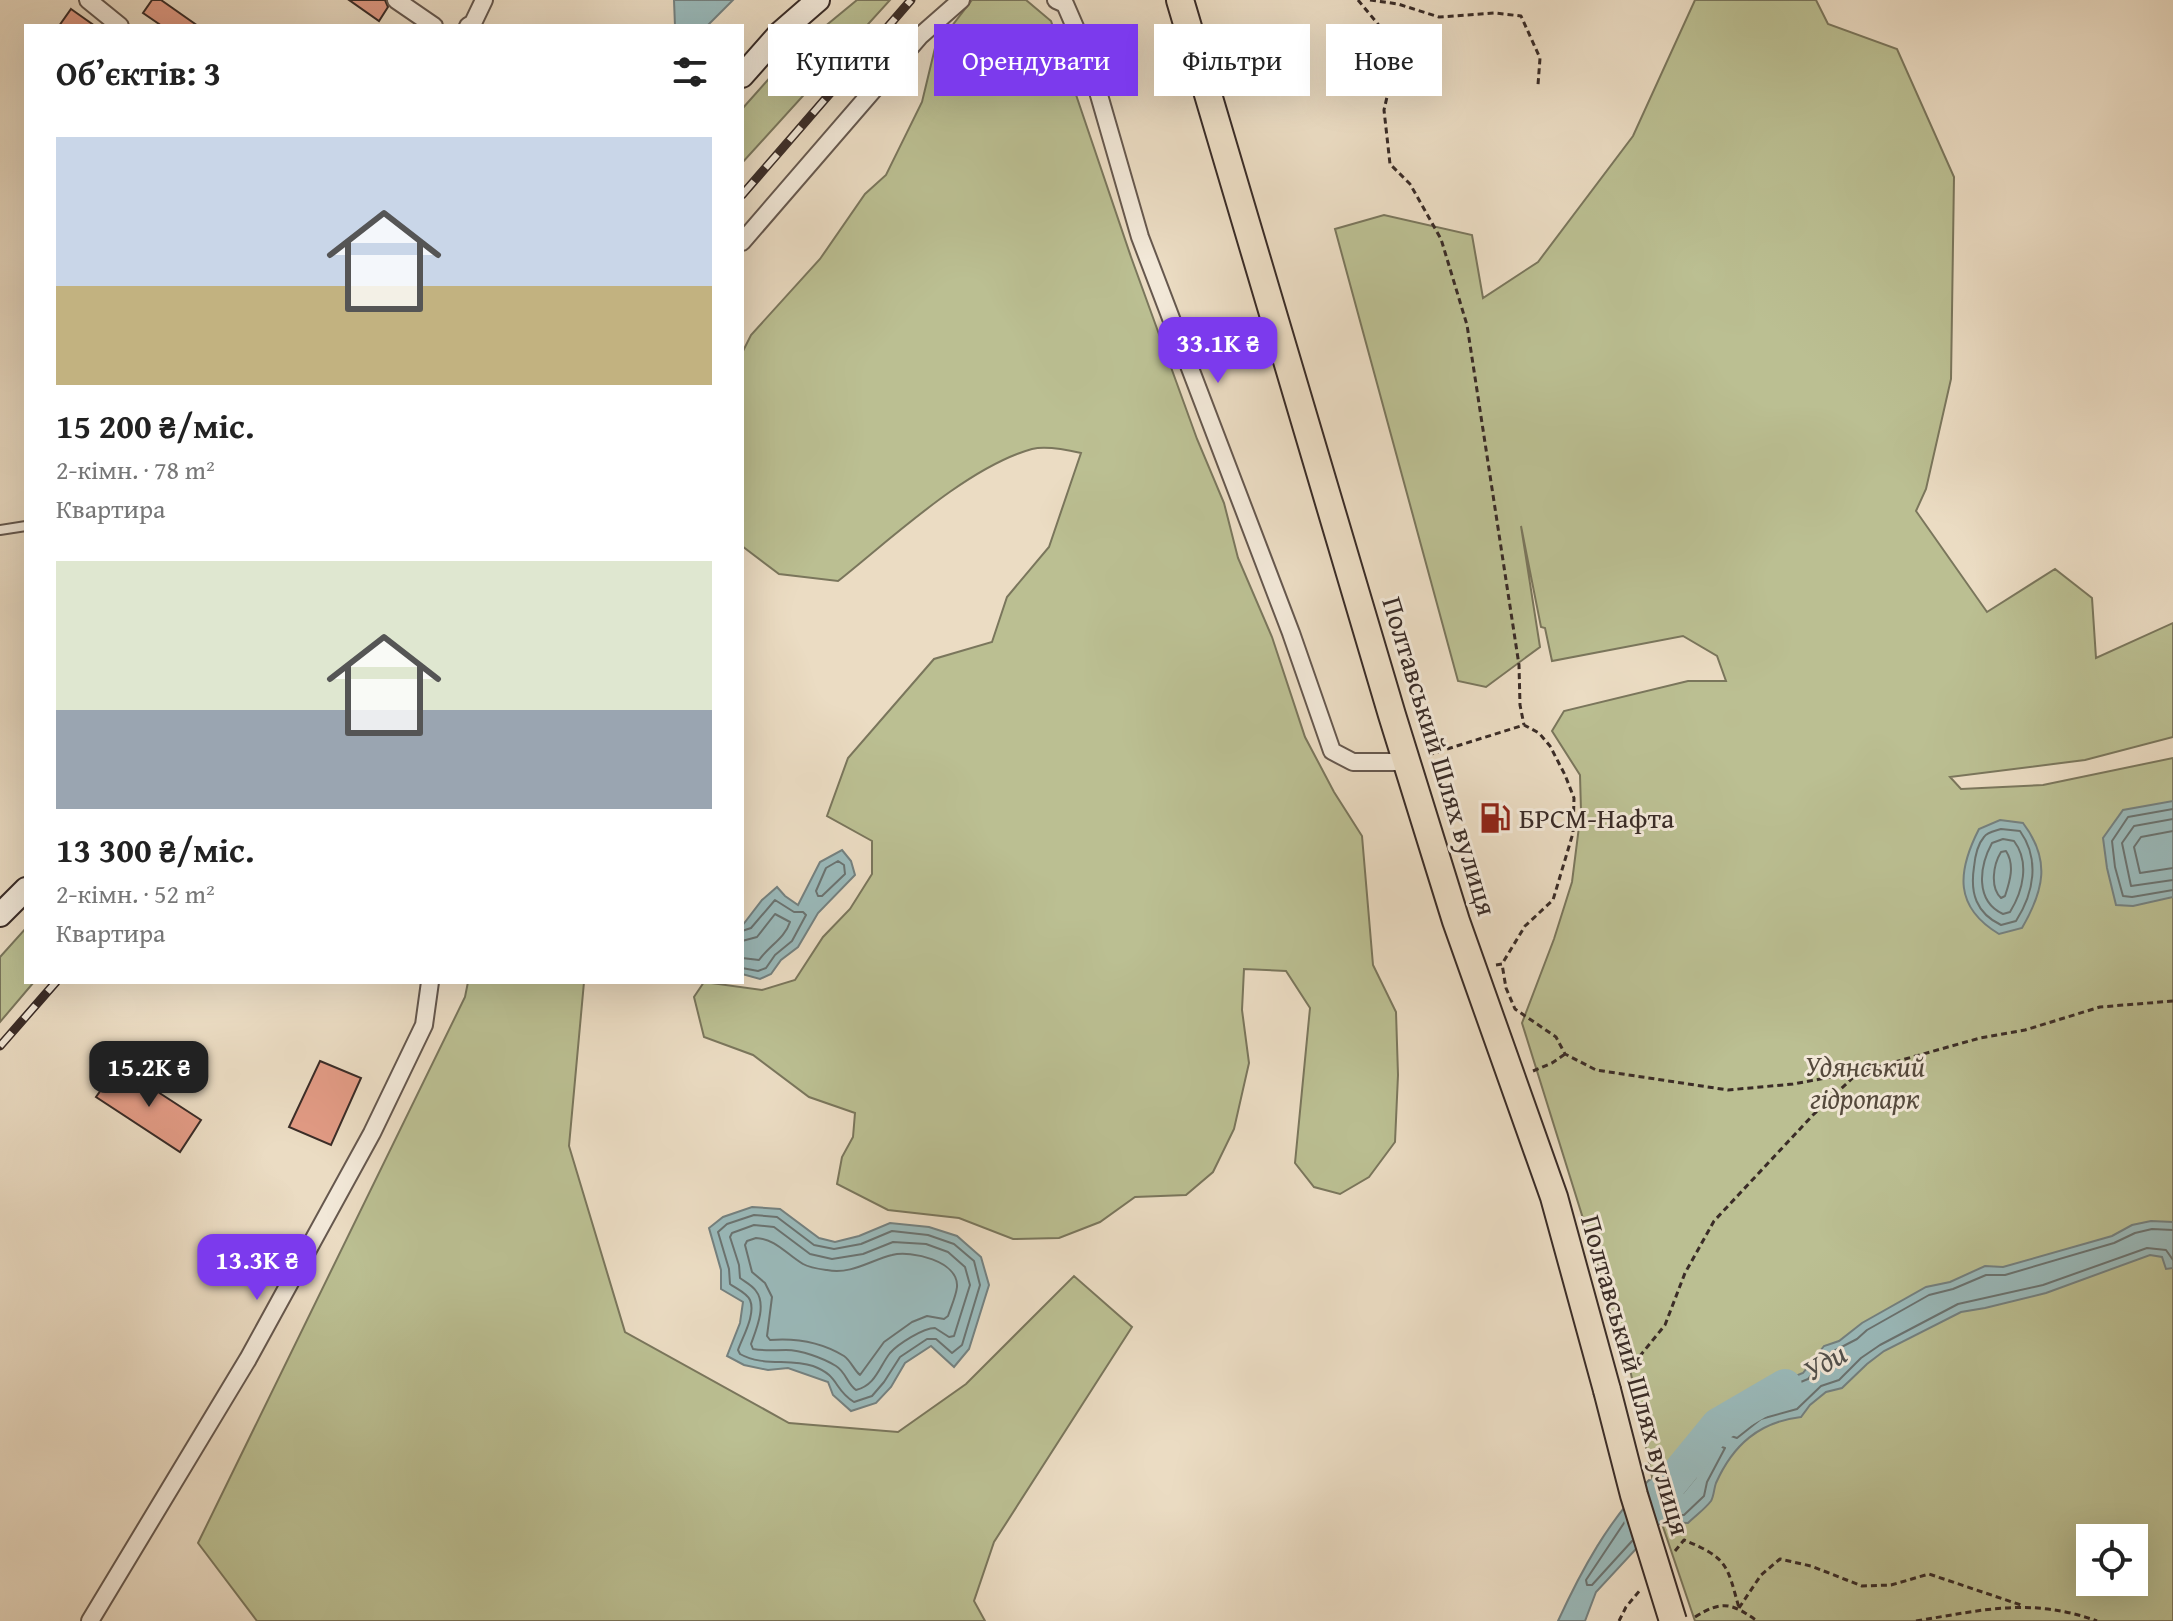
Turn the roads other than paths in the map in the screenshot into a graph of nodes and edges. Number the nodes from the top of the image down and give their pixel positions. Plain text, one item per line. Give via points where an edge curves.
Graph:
1 (88, 0) edge
2 (396, 0) edge
3 (484, 0) edge
4 (818, 0) edge
5 (961, 0) edge
6 (1056, 0) edge
7 (1180, 0) edge
8 (423, 23) edge
9 (118, 24) edge
10 (471, 24) edge
11 (744, 74) edge
12 (744, 240) edge
13 (24, 526) edge
14 (0, 530) edge
15 (1407, 762) junction
16 (24, 891) edge
17 (0, 915) edge
18 (430, 984) edge
19 (90, 1621) edge
20 (1673, 1621) edge

1 - 9 street
2 - 8 street
3 - 10 street
4 - 11 main road
5 - 12 street via 920,36
6 - 15 street via 1065,4 1088,57 1140,237 1332,751 1353,762
7 - 15 main road, Полтавський Шлях вулиця
13 - 14 lane
15 - 20 main road, Полтавський Шлях вулиця, bridge via 1554,1197
16 - 17 main road
18 - 19 street via 424,1025 372,1133 248,1359

